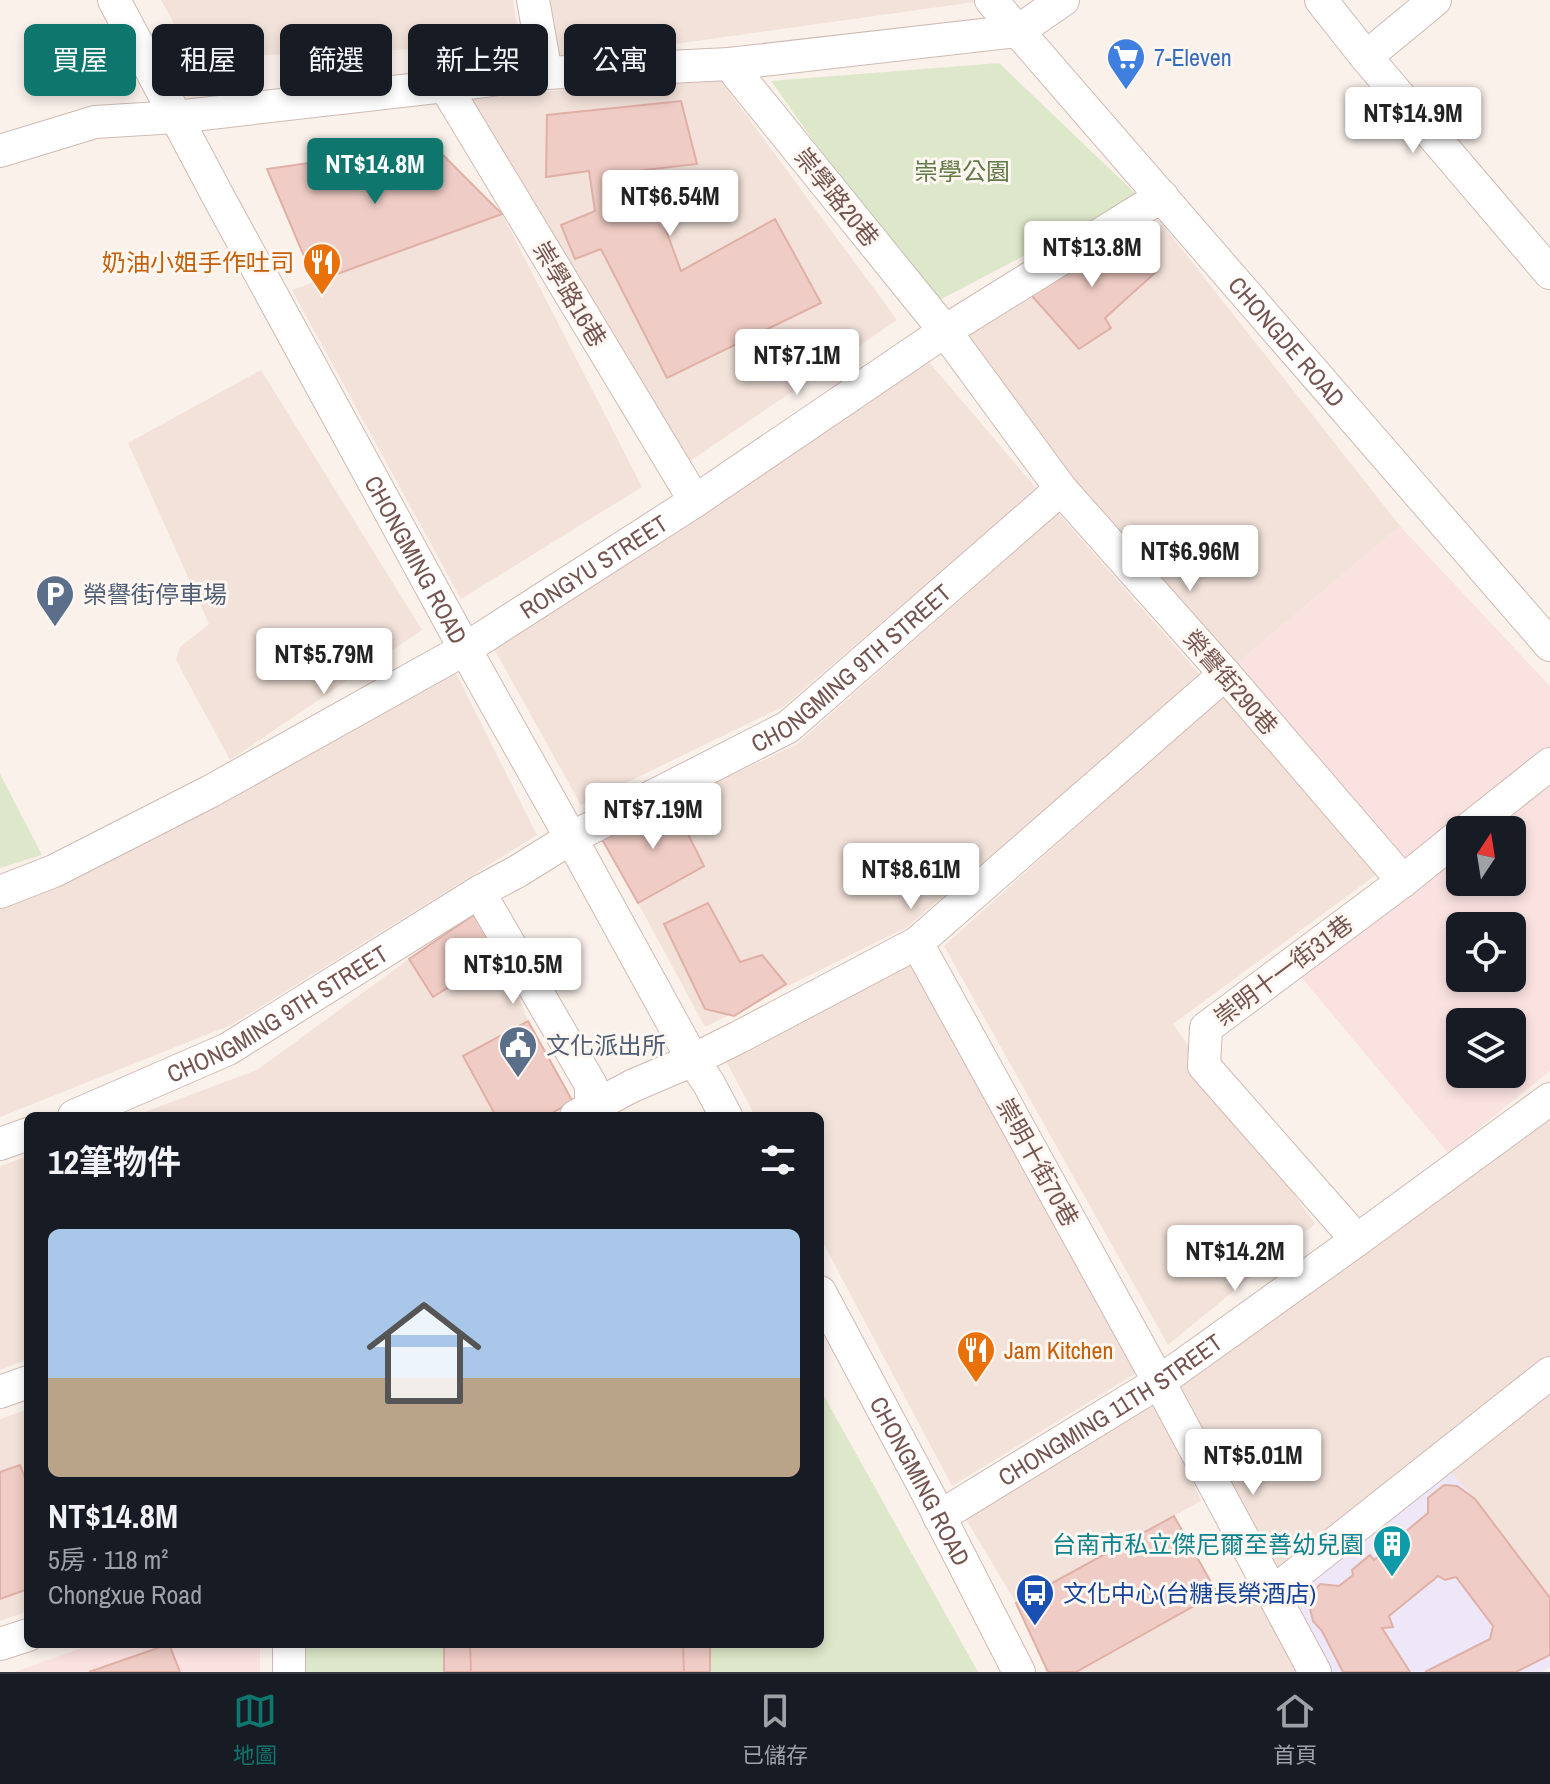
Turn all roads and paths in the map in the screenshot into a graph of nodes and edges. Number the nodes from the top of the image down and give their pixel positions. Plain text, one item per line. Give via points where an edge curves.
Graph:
1 (114, 0) edge
2 (533, 0) edge
3 (991, 0) edge
4 (1063, 0) edge
5 (1321, 0) edge
6 (1435, 0) edge
7 (537, 24) edge
8 (1018, 31) junction
9 (1366, 57) junction
10 (729, 64) junction
11 (548, 73) edge
12 (408, 90) edge
13 (451, 96) edge
14 (176, 117) junction
15 (0, 151) edge
16 (1162, 196) junction
17 (1550, 273) edge
18 (945, 331) junction
19 (1061, 489) junction
20 (695, 501) junction
21 (1550, 645) edge
22 (465, 649) junction
23 (1225, 674) junction
24 (1550, 764) edge
25 (1485, 816) edge
26 (571, 838) junction
27 (1446, 846) edge
28 (1403, 881) junction
29 (0, 892) edge
30 (479, 892) junction
31 (917, 943) junction
32 (693, 1060) junction
33 (1550, 1099) edge
34 (83, 1112) edge
35 (584, 1112) edge
36 (724, 1112) edge
37 (24, 1135) edge
38 (0, 1144) edge
39 (1357, 1240) junction
40 (824, 1300) edge
41 (1550, 1373) edge
42 (1159, 1382) junction
43 (24, 1383) edge
44 (0, 1392) edge
45 (939, 1517) junction
46 (1272, 1593) junction
47 (24, 1636) edge
48 (0, 1644) edge
49 (289, 1648) edge
50 (289, 1672) edge
51 (1019, 1672) edge
52 (1315, 1672) edge

1 - 14 street, CHONGMING ROAD
2 - 7 street
3 - 8 street, CHONGDE ROAD
4 - 8 street
5 - 9 street
6 - 9 street
8 - 10 street
8 - 16 street, CHONGDE ROAD
9 - 17 street
10 - 11 street
10 - 18 street, 崇學路20巷
12 - 14 street
13 - 20 street, 崇學路16巷
14 - 15 street via 95,122
14 - 22 street, CHONGMING ROAD
16 - 18 street, RONGYU STREET
16 - 21 street, CHONGDE ROAD
18 - 19 street, 榮譽街290巷
18 - 20 street, RONGYU STREET
19 - 23 street, 榮譽街290巷
19 - 26 street, CHONGMING 9TH STREET via 788,727
20 - 22 street, RONGYU STREET
22 - 26 street, CHONGMING ROAD
22 - 29 street, RONGYU STREET via 211,791 54,871
23 - 28 street, 榮譽街290巷
23 - 31 street
24 - 25 street
26 - 30 street, CHONGMING 9TH STREET
26 - 32 street, CHONGMING ROAD
27 - 28 street, 崇明十一街31巷
28 - 39 street, 崇明十一街31巷 via 1206,1028 1204,1066
30 - 34 street, CHONGMING 9TH STREET via 228,1049
30 - 35 street via 591,1085
31 - 32 street
31 - 42 street, 崇明十街70巷
32 - 35 street
32 - 36 street, CHONGMING ROAD
33 - 39 street, CHONGMING 11TH STREET
37 - 38 street
39 - 42 street, CHONGMING 11TH STREET
40 - 45 street, CHONGMING ROAD
41 - 46 street
42 - 45 street, CHONGMING 11TH STREET
42 - 46 street, 崇明十街70巷
43 - 44 street
45 - 51 street, CHONGMING ROAD
46 - 52 street, 崇明十街70巷
47 - 48 street
49 - 50 street

